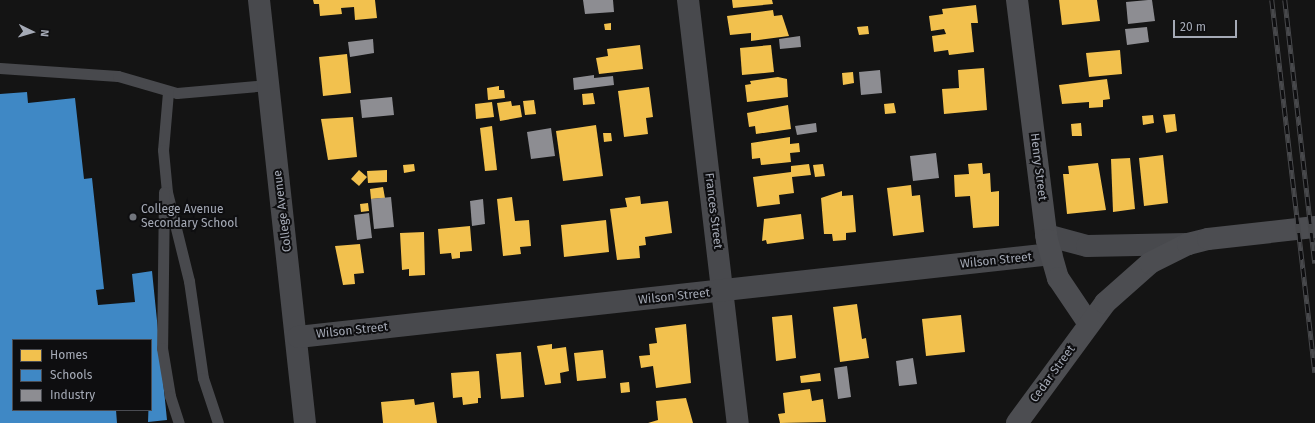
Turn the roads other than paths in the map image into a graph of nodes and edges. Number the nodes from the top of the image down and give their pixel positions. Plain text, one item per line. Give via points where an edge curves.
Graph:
1 (259, 0) edge
2 (688, 0) edge
3 (1017, 0) edge
4 (0, 68) edge
5 (268, 85) junction
6 (168, 92) junction
7 (164, 170) junction
8 (1315, 227) edge
9 (1188, 244) junction
10 (1048, 245) junction
11 (723, 292) junction
12 (1089, 324) junction
13 (298, 337) junction
14 (179, 423) edge
15 (218, 423) edge
16 (305, 423) edge
17 (738, 423) edge
18 (1017, 423) edge

1 - 5 street, College Avenue
2 - 11 street, Frances Street
3 - 10 main road, Henry Street
4 - 6 lane via 111,75
5 - 6 lane via 196,94
5 - 13 street, College Avenue
6 - 7 lane
7 - 14 lane via 162,348 170,396
7 - 15 lane via 189,281 202,378
8 - 9 main road, Wilson Street
9 - 10 street, Wilson Street
9 - 12 main road, Wilson Street via 1134,274
10 - 11 street, Wilson Street
10 - 12 main road, Henry Street via 1061,282
11 - 13 street, Wilson Street
11 - 17 street, Frances Street
12 - 18 main road, Cedar Street
13 - 16 street, College Avenue

